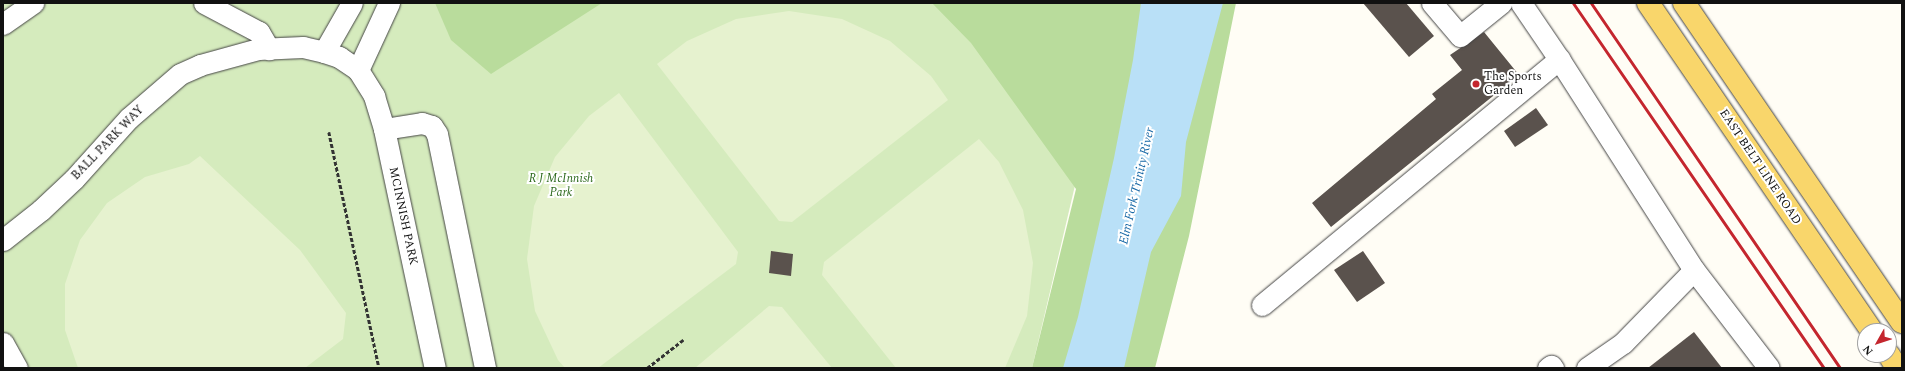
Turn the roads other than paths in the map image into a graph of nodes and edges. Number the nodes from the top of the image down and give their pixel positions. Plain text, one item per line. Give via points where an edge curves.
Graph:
1 (33, 3) edge
2 (204, 3) edge
3 (352, 3) edge
4 (389, 3) edge
5 (1432, 3) edge
6 (1501, 3) edge
7 (1520, 3) edge
8 (1648, 3) edge
9 (1684, 3) edge
10 (3, 24) edge
11 (269, 49) junction
12 (324, 52) junction
13 (1559, 59) junction
14 (358, 70) junction
15 (384, 129) junction
16 (3, 240) edge
17 (1694, 270) junction
18 (1262, 305) dead end
19 (1902, 322) edge
20 (1867, 323) edge
21 (3, 343) edge
22 (17, 368) edge
23 (435, 368) edge
24 (485, 368) edge
25 (1548, 368) edge
26 (1553, 368) edge
27 (1587, 368) edge
28 (1769, 368) edge

1 - 10 street
2 - 11 street via 259,32
3 - 12 street
4 - 14 street
5 - 6 street via 1460,36
7 - 13 street
8 - 20 main road, EAST BELT LINE ROAD
9 - 19 main road
11 - 12 street, BALL PARK WAY via 303,47
11 - 16 street, BALL PARK WAY via 200,65 180,74 129,118 52,199
12 - 14 street, BALL PARK WAY via 339,57
13 - 17 street
13 - 18 street
14 - 15 street, MCINNISH PARK via 374,96
15 - 23 street, MCINNISH PARK
15 - 24 street via 422,123 432,126 437,134
17 - 27 street via 1623,343
17 - 28 street
21 - 22 street
25 - 26 street

